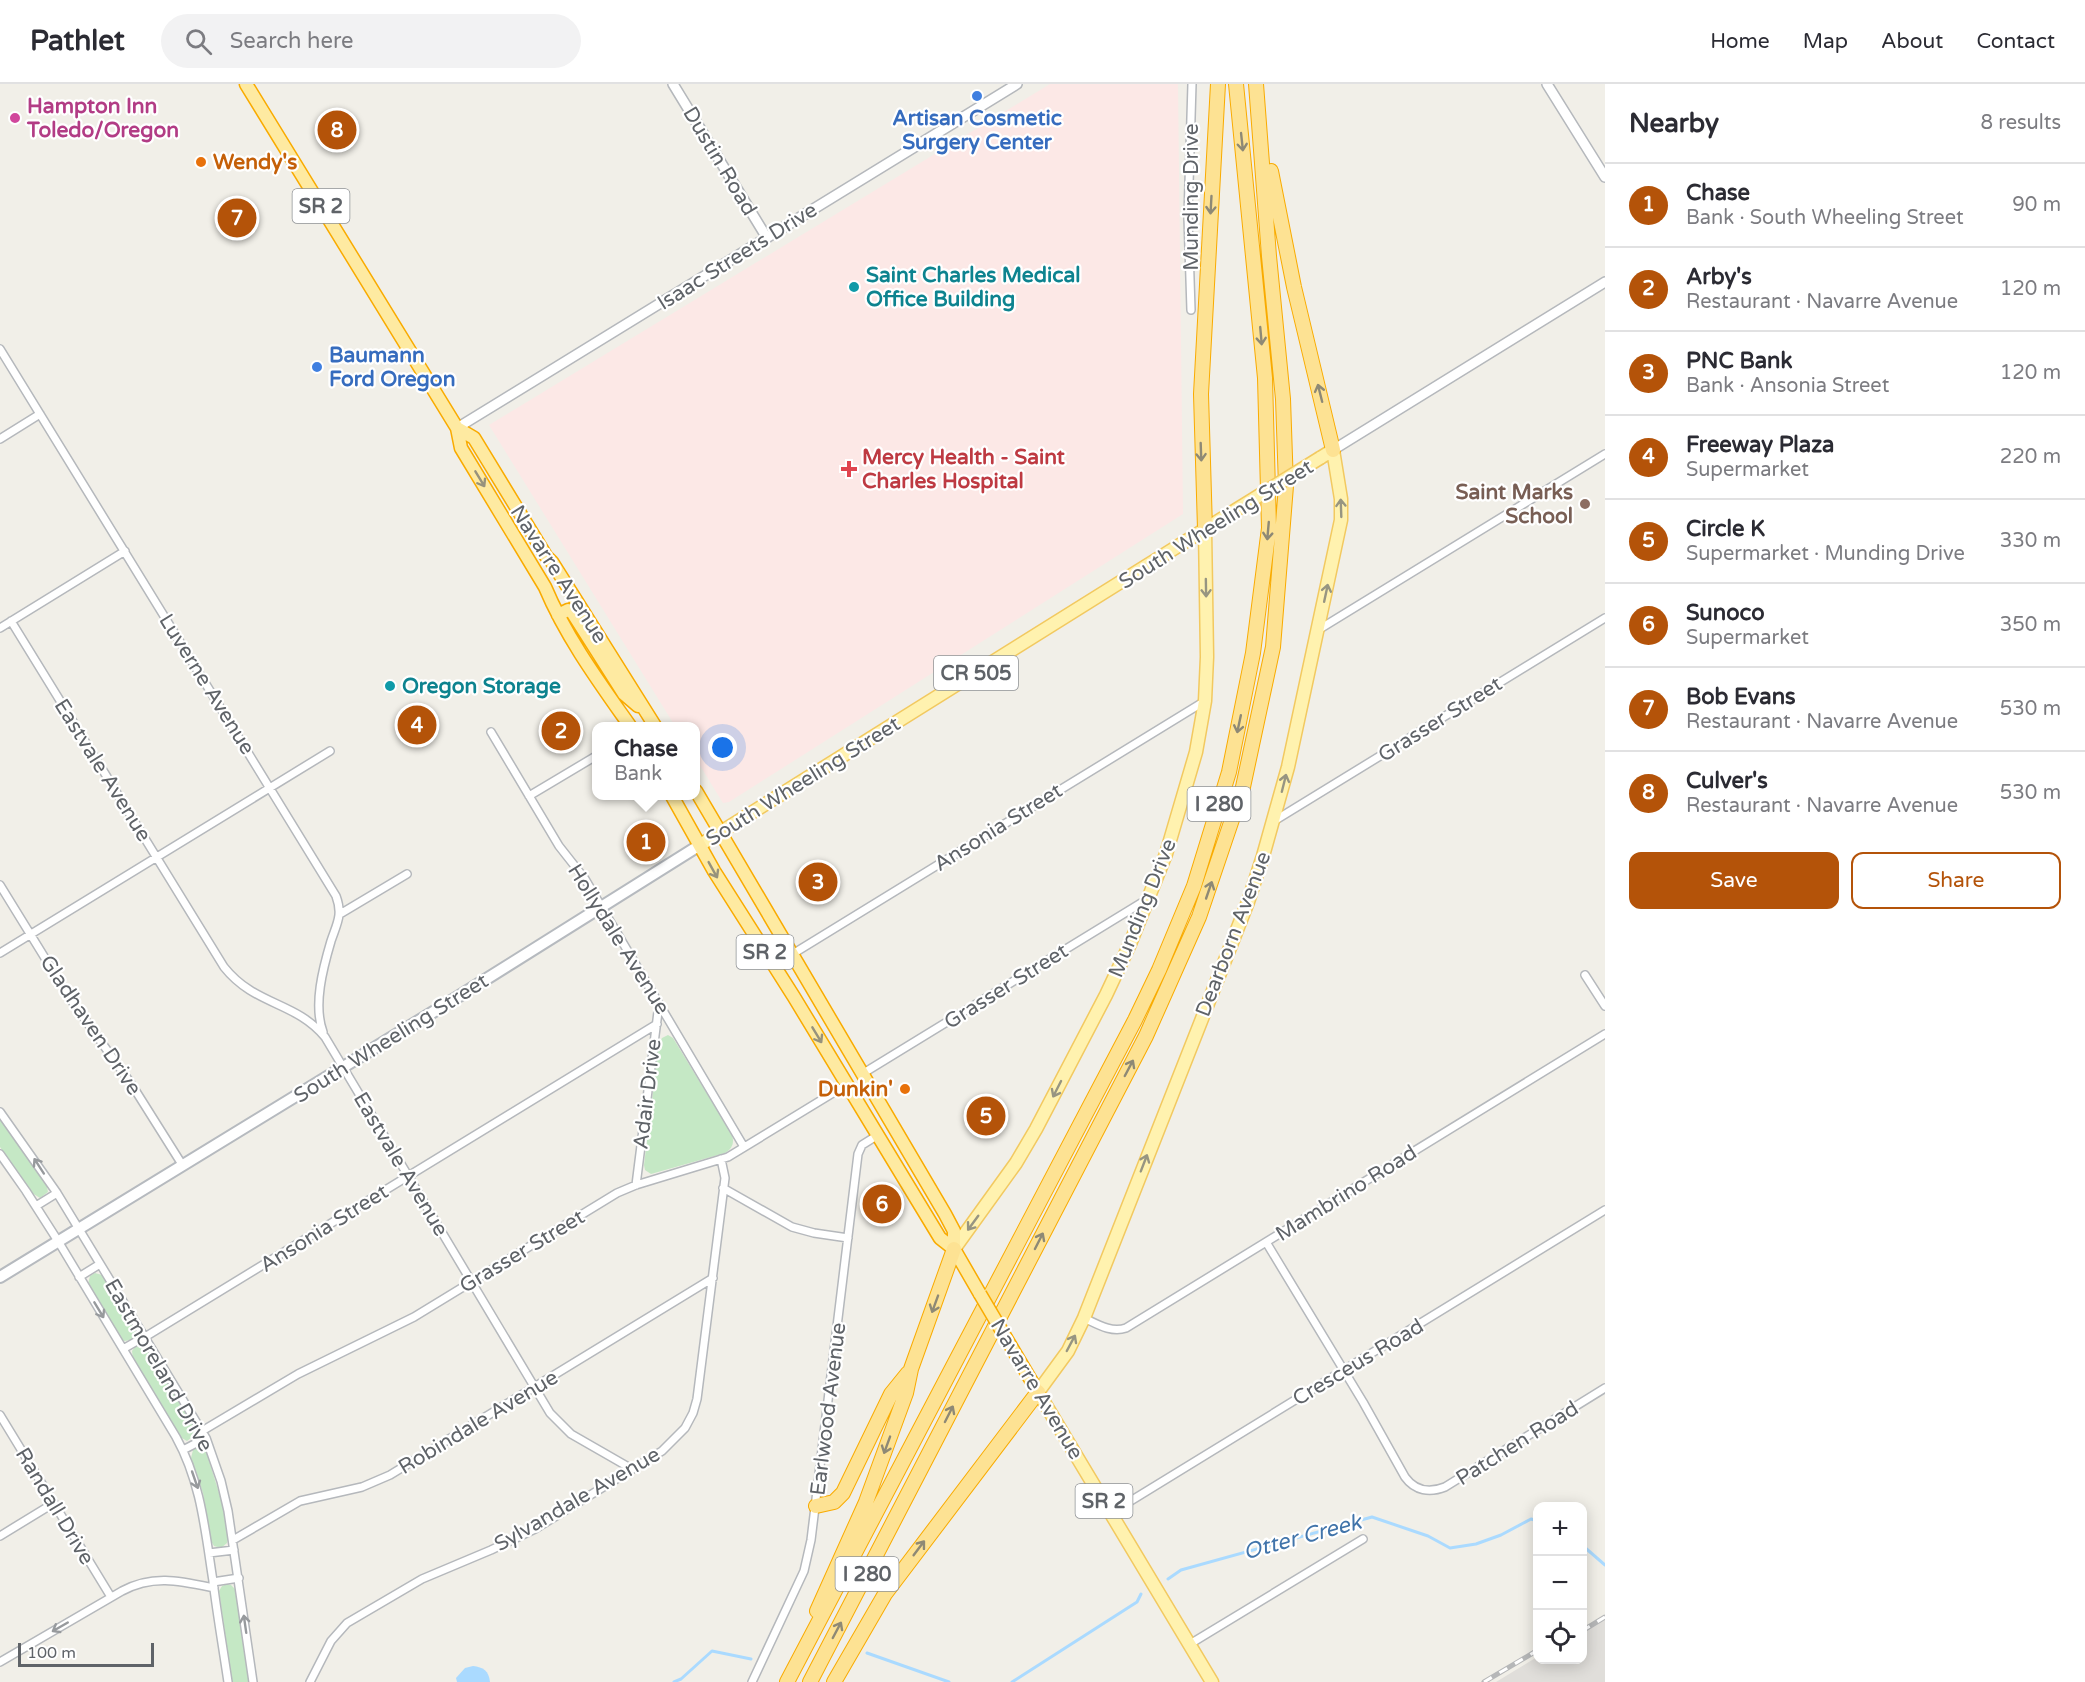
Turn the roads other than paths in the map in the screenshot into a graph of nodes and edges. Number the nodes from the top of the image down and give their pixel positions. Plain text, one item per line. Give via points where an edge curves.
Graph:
1 (246, 84) edge
2 (673, 84) edge
3 (1017, 84) edge
4 (1192, 84) edge
5 (1218, 84) edge
6 (1236, 84) edge
7 (1256, 84) edge
8 (1547, 84) edge
9 (1260, 117) junction
10 (1605, 177) edge
11 (766, 238) junction
12 (1605, 282) edge
13 (1191, 310) dead end
14 (0, 349) edge
15 (40, 414) junction
16 (457, 428) junction
17 (0, 439) edge
18 (1333, 450) junction
19 (1605, 454) edge
20 (493, 502) junction
21 (1204, 529) junction
22 (125, 551) junction
23 (546, 556) junction
24 (558, 615) junction
25 (1605, 618) edge
26 (11, 621) junction
27 (0, 628) edge
28 (1318, 630) junction
29 (1205, 701) junction
30 (648, 715) junction
31 (627, 722) edge
32 (653, 722) edge
33 (491, 732) dead end
34 (330, 751) dead end
35 (592, 759) edge
36 (270, 787) junction
37 (529, 796) junction
38 (700, 798) edge
39 (675, 800) edge
40 (1274, 821) junction
41 (720, 833) junction
42 (700, 845) junction
43 (156, 857) junction
44 (407, 874) dead end
45 (0, 885) edge
46 (1150, 898) junction
47 (601, 907) junction
48 (340, 914) junction
49 (30, 934) junction
50 (0, 953) edge
51 (791, 955) junction
52 (1585, 975) dead end
53 (659, 1004) junction
54 (1605, 1006) edge
55 (657, 1024) junction
56 (1605, 1034) edge
57 (325, 1037) junction
58 (343, 1067) junction
59 (862, 1074) junction
60 (847, 1085) junction
61 (0, 1112) edge
62 (864, 1114) junction
63 (893, 1126) junction
64 (878, 1135) junction
65 (744, 1147) junction
66 (0, 1154) edge
67 (722, 1159) junction
68 (183, 1166) junction
69 (409, 1176) junction
70 (636, 1185) junction
71 (723, 1188) junction
72 (931, 1191) junction
73 (57, 1193) junction
74 (36, 1206) junction
75 (1605, 1210) edge
76 (79, 1228) junction
77 (848, 1238) junction
78 (58, 1241) junction
79 (1266, 1242) junction
80 (954, 1249) junction
81 (100, 1264) junction
82 (0, 1277) edge
83 (79, 1277) junction
84 (713, 1278) junction
85 (472, 1282) junction
86 (1084, 1318) junction
87 (145, 1337) junction
88 (123, 1349) junction
89 (911, 1369) junction
90 (1344, 1370) junction
91 (535, 1388) junction
92 (1605, 1388) edge
93 (1038, 1392) junction
94 (0, 1415) edge
95 (204, 1435) junction
96 (183, 1450) junction
97 (632, 1469) junction
98 (54, 1503) junction
99 (816, 1506) junction
100 (1111, 1513) junction
101 (0, 1536) edge
102 (1363, 1539) dead end
103 (233, 1540) junction
104 (234, 1550) junction
105 (209, 1553) junction
106 (239, 1578) junction
107 (213, 1585) junction
108 (111, 1597) junction
109 (856, 1644) junction
110 (1190, 1644) junction
111 (0, 1662) edge
112 (796, 1666) junction
113 (228, 1682) edge
114 (253, 1682) edge
115 (310, 1682) edge
116 (752, 1682) edge
117 (787, 1682) edge
118 (810, 1682) edge
119 (834, 1682) edge
120 (839, 1682) edge
121 (1212, 1682) edge

1 - 16 highway, Navarre Avenue / SR 2
2 - 11 street, Dustin Road
3 - 11 street, Isaac Streets Drive
4 - 13 street, Munding Drive via 1188,217
5 -> 21 highway via 1200,402
6 -> 112 highway, I 280 via 1265,378 1269,528 1253,653 1229,772 1194,886 1136,1020
7 - 9 highway, I 280
8 - 10 street
18 -> 9 highway via 1294,287
118 -> 9 highway, I 280 via 1146,1036 1200,917 1243,787 1273,647 1286,486 1283,399
11 - 16 street, Isaac Streets Drive
12 - 18 street, South Wheeling Street / CR 505
14 - 15 street, Luverne Avenue
15 - 17 street
15 - 22 street, Luverne Avenue
16 -> 20 highway, Navarre Avenue / SR 2 via 461,448
16 - 23 highway, Navarre Avenue / SR 2 via 474,438
18 - 21 main road, South Wheeling Street / CR 505, bridge
28 -> 18 main road, Dearborn Avenue via 1341,520
19 - 28 street
20 - 23 highway via 516,525 534,554
20 - 24 highway, Navarre Avenue / SR 2 via 545,586
21 -> 29 main road, Munding Drive
21 - 41 main road, South Wheeling Street / CR 505
22 - 26 street
22 - 36 street, Luverne Avenue
23 - 30 highway, Navarre Avenue / SR 2
24 - 30 highway via 572,612 624,694
24 - 31 highway, Navarre Avenue / SR 2
25 - 40 street, Grasser Street
26 - 27 street
26 - 43 street, Eastvale Avenue
40 -> 28 main road, Dearborn Avenue
29 - 46 main road, Munding Drive via 1197,752
29 - 51 street, Ansonia Street
30 - 32 highway, Navarre Avenue / SR 2
33 - 37 street, Hollydale Avenue
34 - 36 street
35 - 37 street
36 - 43 street
36 - 48 street, Luverne Avenue via 333,890
37 - 47 street, Hollydale Avenue
38 - 41 highway, Navarre Avenue / SR 2
39 - 42 highway, Navarre Avenue / SR 2
86 -> 40 main road, Dearborn Avenue via 1248,902
41 - 42 main road, South Wheeling Street / CR 505
41 - 51 highway, Navarre Avenue / SR 2
42 - 47 main road, South Wheeling Street
42 -> 60 highway, Navarre Avenue / SR 2
43 - 49 street
43 - 57 street, Eastvale Avenue via 229,974 258,997 304,1017
44 - 48 street
45 - 49 street, Gladhaven Drive
46 - 59 street, Grasser Street
46 -> 80 main road, Munding Drive via 1106,995 1036,1129
47 - 53 street, Hollydale Avenue
47 - 58 main road, South Wheeling Street
48 - 57 street via 318,999
49 - 50 street
49 - 68 street, Gladhaven Drive
51 - 59 highway, Navarre Avenue / SR 2
52 - 54 street
53 - 55 street, Adair Drive
53 - 65 street, Hollydale Avenue
55 - 69 street, Ansonia Street
55 - 70 street, Adair Drive
56 - 79 street, Mambrino Road
57 - 58 street, Eastvale Avenue
58 - 68 main road, South Wheeling Street
58 - 69 street, Eastvale Avenue
59 - 63 highway, Navarre Avenue / SR 2
60 - 62 highway, Navarre Avenue / SR 2
60 - 63 highway via 859,1084
60 - 65 street, Grasser Street
73 -> 61 street, Eastmoreland Drive
62 - 64 highway, Navarre Avenue / SR 2
62 - 72 highway via 888,1137 921,1192
63 - 72 highway, Navarre Avenue / SR 2
64 - 77 street, Earlwood Avenue via 860,1147
64 - 80 highway, Navarre Avenue / SR 2 via 940,1238
65 - 67 street, Grasser Street
66 - 74 street, Eastmoreland Drive
67 - 70 street, Grasser Street
67 - 71 street, Sylvandale Avenue
68 - 76 main road, South Wheeling Street
69 - 85 street, Eastvale Avenue
69 - 87 street, Ansonia Street
70 - 85 street, Grasser Street
71 - 77 street via 792,1227
71 - 84 street, Sylvandale Avenue
72 - 80 highway, Navarre Avenue / SR 2 via 954,1230
73 - 74 street
73 - 76 street, Eastmoreland Drive
74 - 78 street, Eastmoreland Drive
75 - 90 street, Cresceus Road
76 - 78 main road, South Wheeling Street
76 - 81 street, Eastmoreland Drive
77 - 99 street, Earlwood Avenue
78 - 82 main road, South Wheeling Street
78 - 83 street, Eastmoreland Drive
79 - 86 street, Mambrino Road via 1126,1328 1108,1329
79 - 90 street
80 -> 89 highway
80 - 93 highway, Navarre Avenue / SR 2, bridge
81 - 83 street
81 - 87 street, Eastmoreland Drive
83 -> 88 street, Eastmoreland Drive
84 - 91 street, Robindale Avenue
84 - 97 street, Sylvandale Avenue via 693,1413 671,1444
85 - 91 street, Eastvale Avenue
85 - 95 street, Grasser Street via 395,1327 283,1383
93 -> 86 main road, Dearborn Avenue via 1068,1351
87 - 88 street, Ansonia Street
87 - 95 street, Eastmoreland Drive
88 - 96 street, Eastmoreland Drive
89 - 99 highway via 891,1394 843,1493 834,1502
89 -> 112 highway via 866,1502 825,1590
90 - 92 street, Patchen Road via 1405,1477 1414,1487 1426,1490 1445,1487
90 - 100 street, Cresceus Road
91 - 97 street, Eastvale Avenue via 566,1430
91 - 103 street, Robindale Avenue via 390,1475 362,1487 300,1501
93 - 100 main road, Navarre Avenue / SR 2
109 -> 93 highway via 885,1594
94 - 98 street, Randall Drive
95 - 96 street, Grasser Street
95 - 103 street, Eastmoreland Drive via 221,1480
96 -> 105 street, Eastmoreland Drive via 200,1497
97 - 115 street, Sylvandale Avenue via 535,1528 422,1579 350,1620 334,1636
98 - 101 street
98 - 108 street, Randall Drive
99 - 116 street, Earlwood Avenue via 804,1571
100 - 110 main road, Navarre Avenue / SR 2
102 - 110 street
103 - 104 street, Eastmoreland Drive
104 - 105 street
104 - 106 street, Eastmoreland Drive
105 - 107 street, Eastmoreland Drive
106 - 107 street
114 -> 106 street, Eastmoreland Drive
107 - 108 street via 157,1580 139,1583
107 - 113 street, Eastmoreland Drive
108 -> 111 street
109 - 119 highway
109 - 120 street
110 - 121 main road, Navarre Avenue / SR 2
112 - 117 highway, I 280

